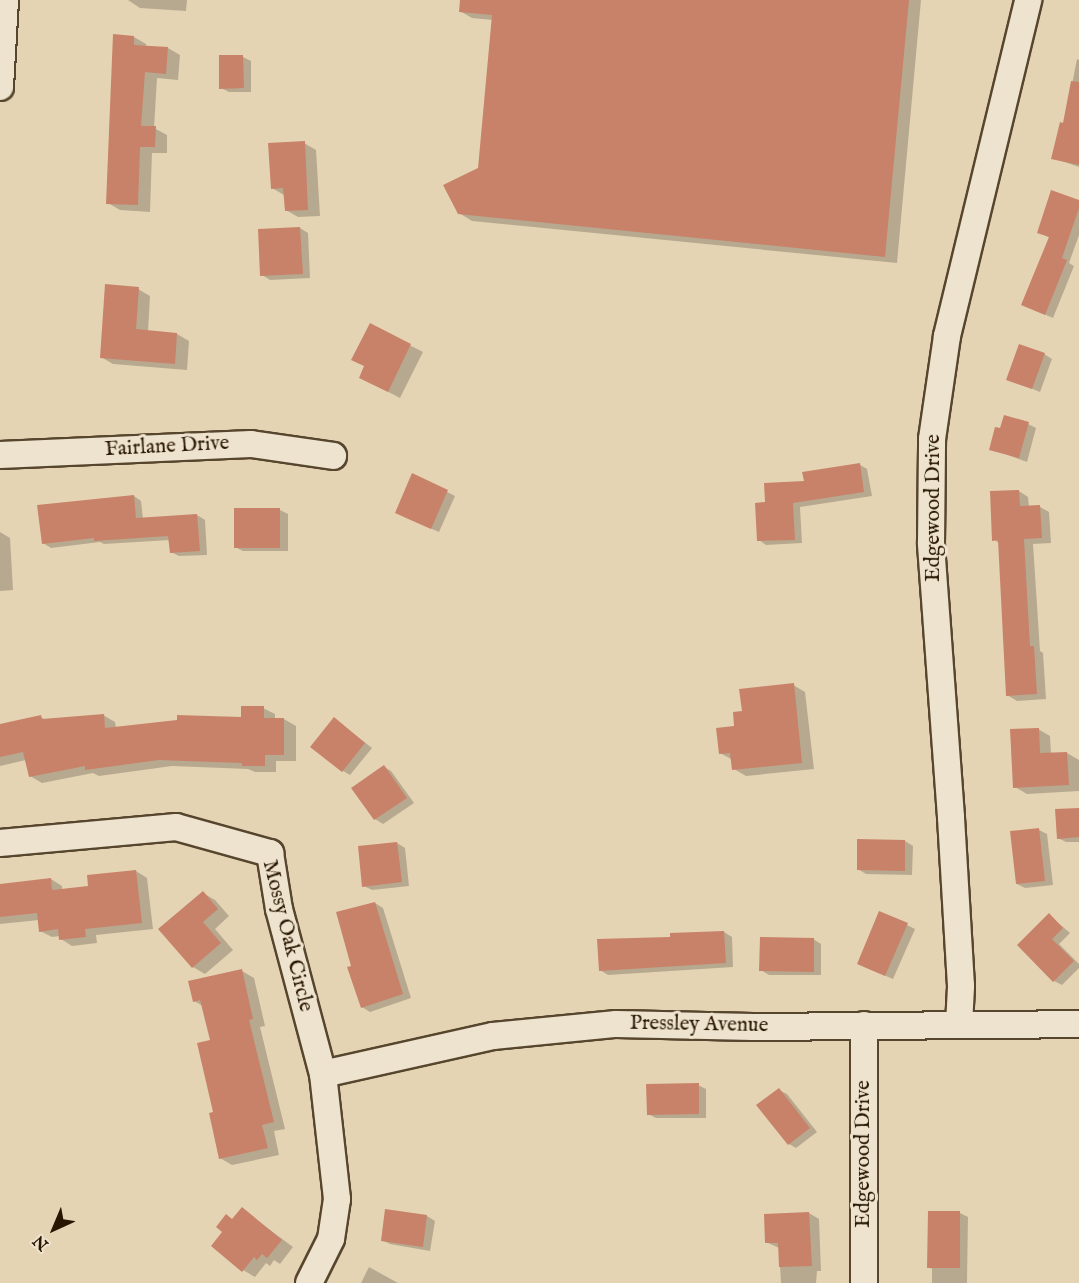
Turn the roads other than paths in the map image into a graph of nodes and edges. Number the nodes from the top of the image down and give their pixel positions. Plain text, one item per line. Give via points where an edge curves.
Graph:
1 (5, 0) edge
2 (1028, 0) edge
3 (0, 87) edge
4 (0, 455) edge
5 (333, 456) dead end
6 (0, 843) edge
7 (1079, 1024) edge
8 (864, 1025) junction
9 (959, 1025) junction
10 (323, 1074) junction
11 (309, 1283) edge
12 (864, 1283) edge

1 - 3 street
2 - 9 street, Edgewood Drive via 945,345 932,439 930,543 952,829 961,986
4 - 5 street, Fairlane Drive via 251,444
6 - 10 street, Mossy Oak Circle via 176,827 270,853 279,909
7 - 9 street, Pressley Avenue
8 - 9 street, Pressley Avenue
8 - 10 street, Pressley Avenue via 616,1024 493,1036
8 - 12 street, Edgewood Drive
10 - 11 street, Mossy Oak Circle via 337,1199 331,1239

